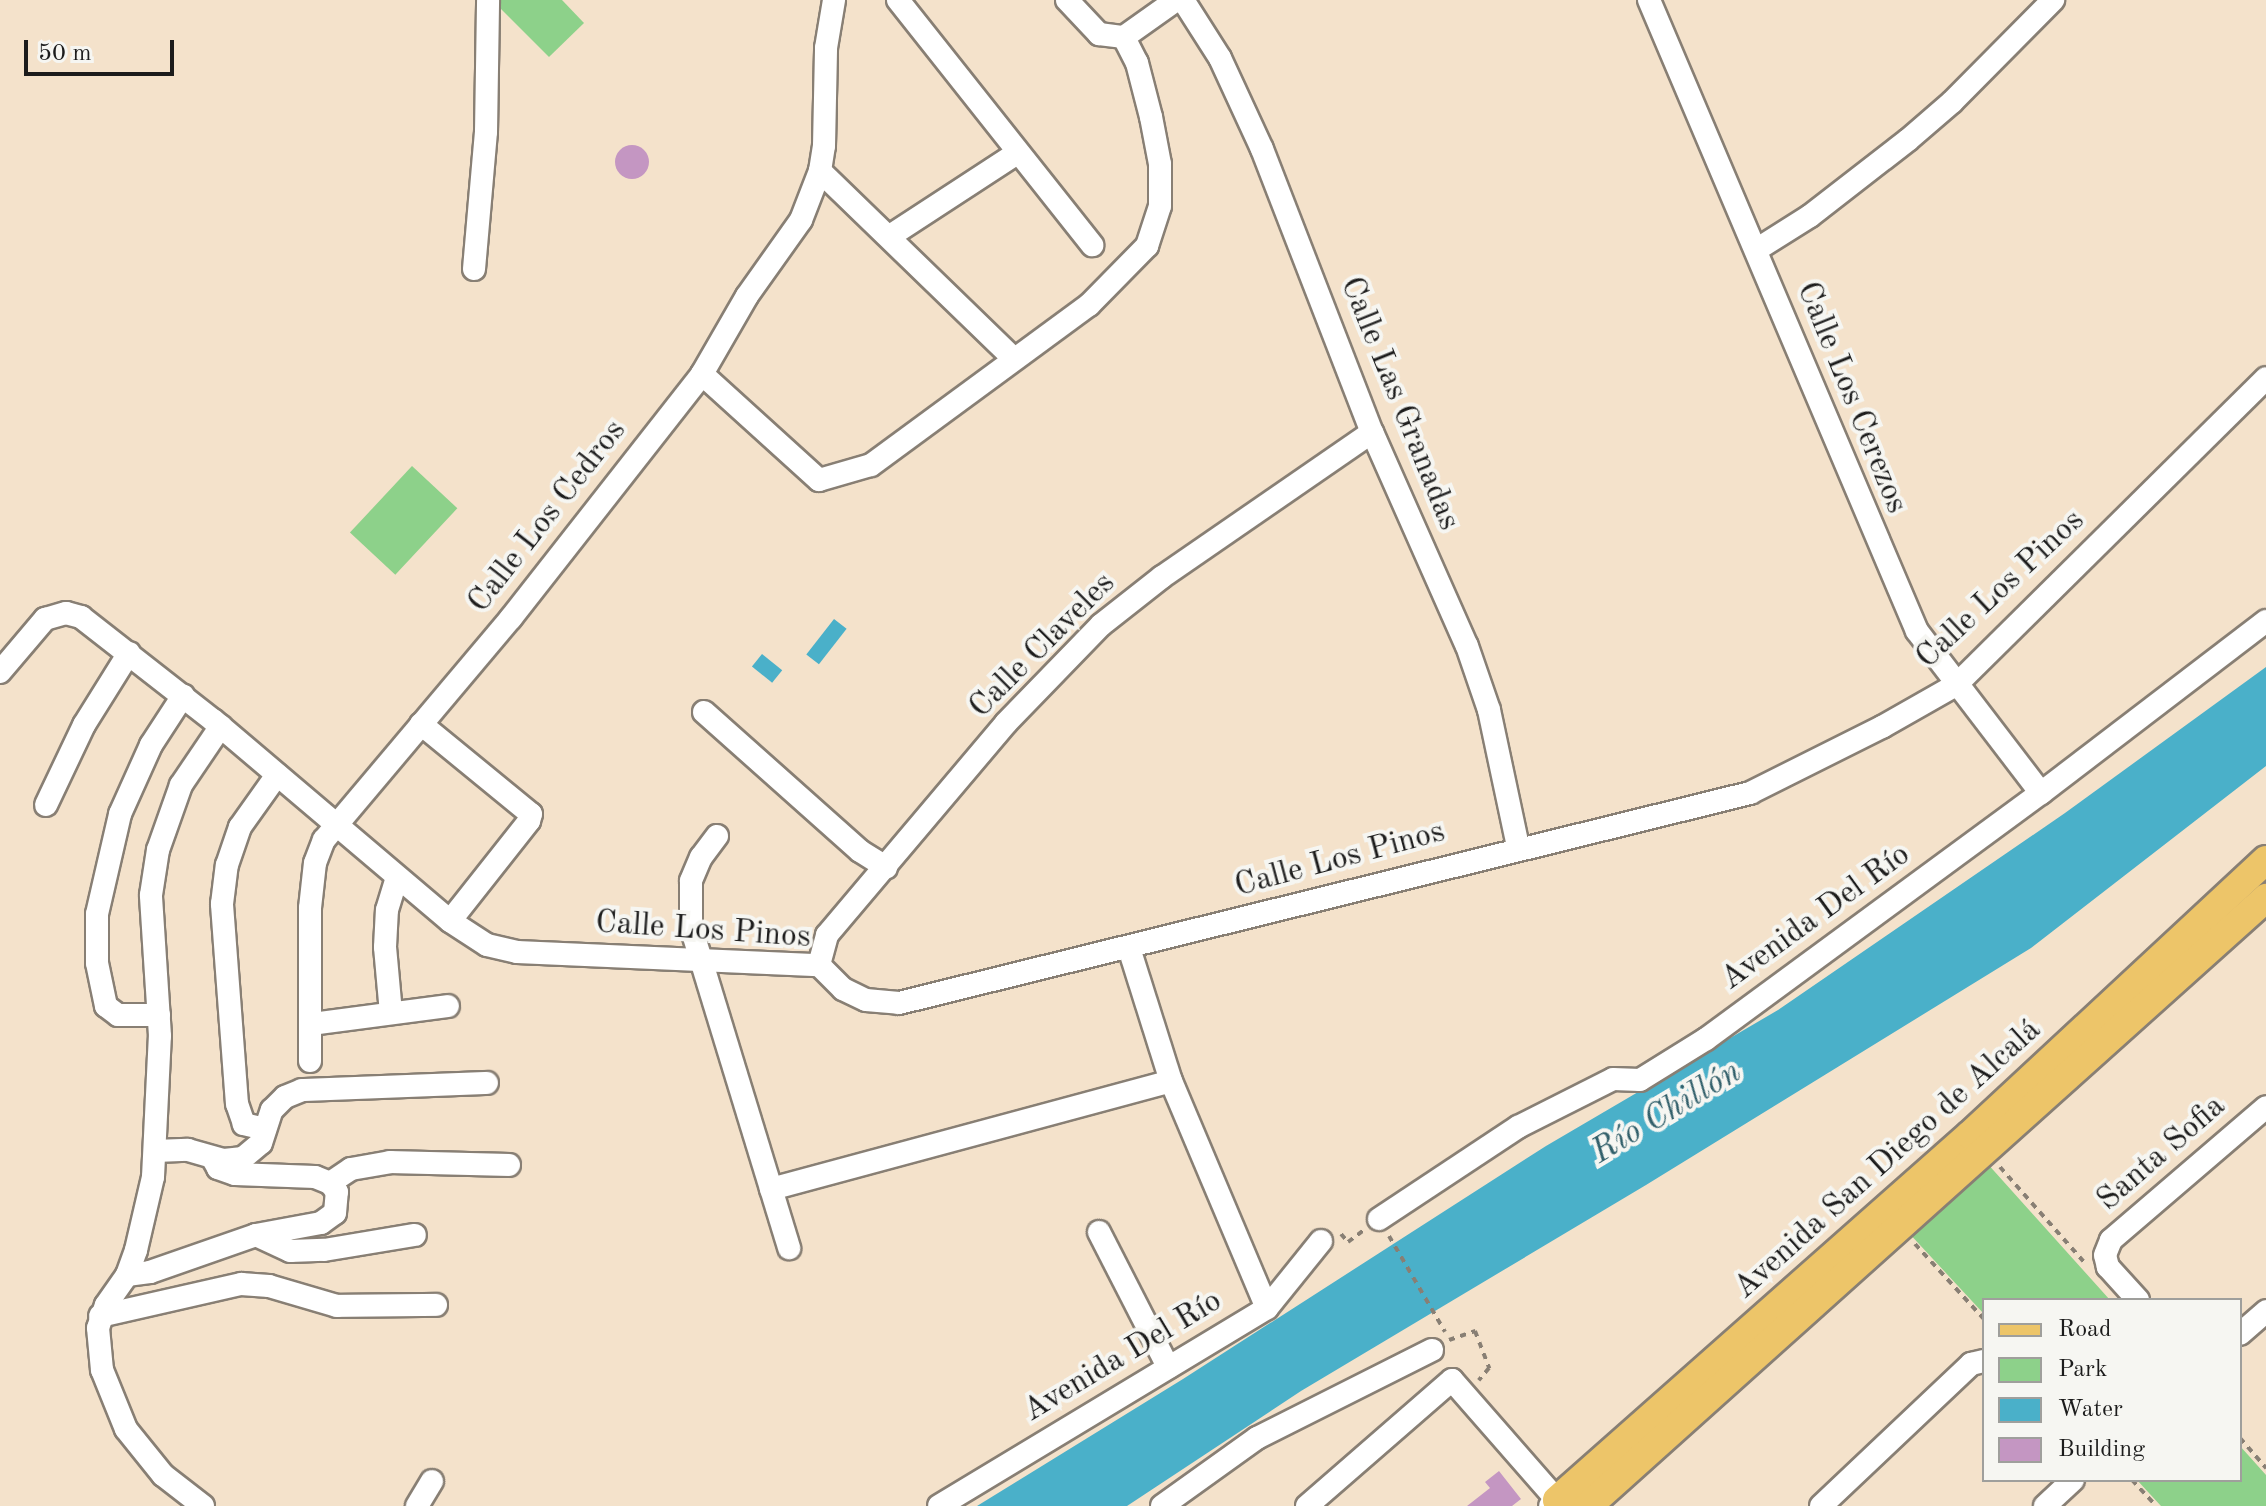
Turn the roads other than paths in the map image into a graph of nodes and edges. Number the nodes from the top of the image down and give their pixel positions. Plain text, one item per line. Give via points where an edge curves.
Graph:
1 (488, 0) edge
2 (834, 0) edge
3 (898, 0) edge
4 (1067, 0) edge
5 (1176, 0) edge
6 (1183, 0) edge
7 (1649, 0) edge
8 (2053, 0) edge
9 (1124, 37) junction
10 (1016, 154) junction
11 (820, 171) junction
12 (890, 236) junction
13 (1092, 245) dead end
14 (1756, 250) junction
15 (474, 269) dead end
16 (1014, 359) junction
17 (702, 374) junction
18 (2266, 378) edge
19 (1372, 432) junction
20 (2266, 621) edge
21 (129, 653) junction
22 (0, 672) edge
23 (1956, 685) junction
24 (183, 696) junction
25 (704, 712) dead end
26 (421, 724) junction
27 (221, 726) junction
28 (277, 775) junction
29 (2041, 793) junction
30 (46, 805) dead end
31 (334, 825) junction
32 (717, 836) dead end
33 (1518, 847) junction
34 (2266, 860) edge
35 (886, 867) junction
36 (397, 877) junction
37 (2266, 898) edge
38 (450, 921) junction
39 (1129, 948) junction
40 (700, 958) junction
41 (819, 965) junction
42 (448, 1006) dead end
43 (391, 1013) junction
44 (159, 1015) junction
45 (312, 1024) junction
46 (310, 1061) dead end
47 (1171, 1081) junction
48 (487, 1083) dead end
49 (2266, 1107) edge
50 (265, 1129) junction
51 (155, 1151) junction
52 (213, 1159) junction
53 (509, 1165) dead end
54 (1939, 1177) junction
55 (330, 1183) junction
56 (771, 1189) junction
57 (1381, 1224) road end
58 (1099, 1232) dead end
59 (256, 1235) junction
60 (415, 1235) dead end
61 (1321, 1241) dead end
62 (789, 1248) dead end
63 (127, 1275) junction
64 (2136, 1298) edge
65 (436, 1305) dead end
66 (1267, 1308) junction
67 (2266, 1311) edge
68 (100, 1316) junction
69 (2242, 1332) edge
70 (1442, 1341) road end
71 (1982, 1361) edge
72 (1168, 1367) junction
73 (1702, 1388) junction
74 (432, 1481) dead end
75 (2071, 1482) edge
76 (1592, 1497) edge
77 (1557, 1504) edge
78 (203, 1506) edge
79 (417, 1506) edge
80 (939, 1506) edge
81 (1162, 1506) edge
82 (1307, 1506) edge
83 (1821, 1506) edge
84 (2045, 1506) edge

1 - 15 street via 486,132
2 - 11 street, Calle Los Cedros via 826,48
3 - 10 street
4 - 9 street via 1099,34
5 - 9 street
6 - 19 street, Calle Las Granadas via 1220,58 1262,149
7 - 14 street, Calle Los Cerezos
8 - 14 street via 1908,140 1810,216
9 - 16 street via 1137,63 1160,164 1160,206 1147,246 1089,305
10 - 12 street
10 - 13 street
11 - 12 street
11 - 17 street, Calle Los Cedros via 801,220 747,296
12 - 16 street
14 - 23 street, Calle Los Cerezos via 1917,631
16 - 17 street via 871,465 819,480
17 - 26 street, Calle Los Cedros
18 - 23 street, Calle Los Pinos
19 - 33 street, Calle Las Granadas via 1467,646 1489,710
19 - 35 street, Calle Claveles via 1101,625 1006,723
20 - 29 street, Avenida Del Río
21 - 22 street, Calle Los Pinos via 81,617 59,613 39,623
21 - 24 street, Calle Los Pinos
21 - 30 street via 84,725
23 - 29 street, Calle Los Cerezos
23 - 33 street, Calle Los Pinos via 1750,793
24 - 27 street, Calle Los Pinos
24 - 44 street via 151,745 125,802 97,914 97,963 106,1006 118,1015
25 - 35 street via 860,851
26 - 31 street, Calle Los Cedros
26 - 38 street via 531,814
27 - 28 street, Calle Los Pinos
27 - 44 street via 181,785 158,850 151,895
28 - 31 street, Calle Los Pinos
28 - 50 street via 240,827 227,865 222,904 237,1104 244,1124
29 - 57 street, Avenida Del Río via 1706,1039 1640,1080 1613,1079 1518,1127
31 - 36 street, Calle Los Pinos
31 - 45 street, Calle Los Cedros via 315,863 310,908
32 - 40 street via 695,869 688,896
33 - 39 street, Calle Los Pinos
34 - 54 main road, Avenida San Diego de Alcalá
35 - 41 street, Calle Claveles via 827,935
36 - 38 street, Calle Los Pinos
36 - 43 street via 387,910 385,947
37 - 54 main road, Avenida San Diego de Alcalá via 1985,1150
38 - 40 street, Calle Los Pinos via 476,940 517,952
39 - 41 street, Calle Los Pinos via 899,1003 866,1000 843,989
39 - 47 street
40 - 41 street, Calle Los Pinos
40 - 56 street
42 - 43 street
43 - 45 street
44 - 51 street
45 - 46 street, Calle Los Cedros
47 - 56 street
47 - 66 street
48 - 50 street via 302,1090 272,1110
49 - 64 street, Santa Sofia via 2111,1240 2096,1260
50 - 52 street via 257,1148 243,1158
51 - 52 street via 188,1150
51 - 63 street via 146,1213
52 - 55 street via 218,1168 235,1174 315,1177
53 - 55 street via 390,1162 351,1169
54 - 73 main road, Avenida San Diego de Alcalá
54 - 73 main road, Avenida San Diego de Alcalá via 1900,1227
55 - 59 street via 337,1202 329,1219
56 - 62 street
58 - 72 street
59 - 60 street via 290,1251
59 - 63 street
61 - 66 street, Avenida Del Río
63 - 68 street
65 - 68 street via 337,1306 269,1286 241,1284
66 - 72 street, Avenida Del Río
67 - 69 street
68 - 78 street via 102,1370 126,1429 163,1475
70 - 81 street via 1257,1438
71 - 83 street via 1971,1364
72 - 80 street, Avenida Del Río
73 - 76 main road, Avenida San Diego de Alcalá
74 - 79 street
75 - 84 street
76 - 77 main road, Avenida San Diego de Alcalá
77 - 82 street via 1452,1380

